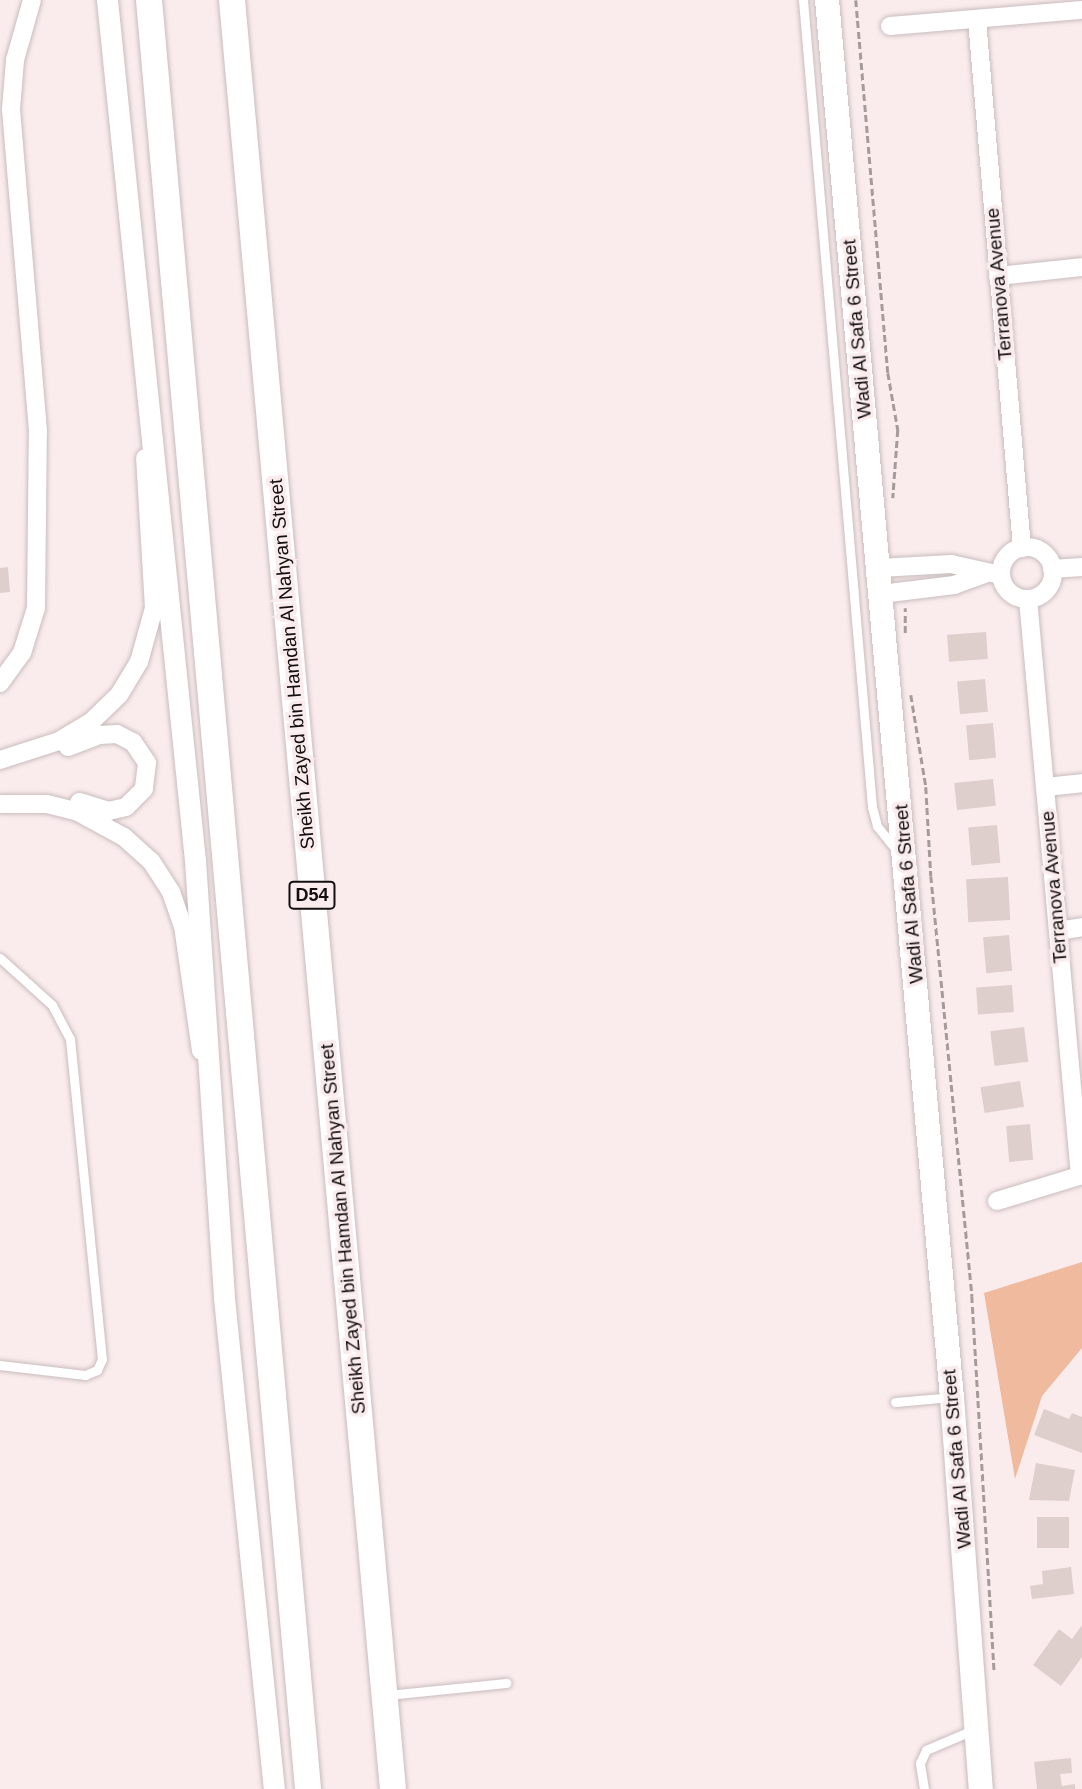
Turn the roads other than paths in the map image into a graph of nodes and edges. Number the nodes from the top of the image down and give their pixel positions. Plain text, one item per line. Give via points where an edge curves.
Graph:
1 (32, 0) edge
2 (107, 0) edge
3 (149, 0) edge
4 (232, 0) edge
5 (803, 0) edge
6 (827, 0) edge
7 (1082, 10) edge
8 (977, 20) junction
9 (890, 26) dead end
10 (1082, 267) edge
11 (998, 276) junction
12 (149, 388) junction
13 (1023, 548) junction
14 (914, 565) junction
15 (1082, 567) edge
16 (879, 568) junction
17 (1052, 569) junction
18 (987, 576) junction
19 (901, 591) junction
20 (1028, 599) junction
21 (0, 682) edge
22 (0, 760) edge
23 (0, 771) edge
24 (1082, 783) edge
25 (1045, 787) junction
26 (0, 797) edge
27 (0, 804) edge
28 (906, 861) junction
29 (1082, 927) edge
30 (1058, 931) junction
31 (0, 958) edge
32 (213, 1082) junction
33 (1081, 1175) edge
34 (997, 1201) dead end
35 (0, 1365) edge
36 (953, 1397) junction
37 (895, 1402) dead end
38 (506, 1683) dead end
39 (385, 1696) junction
40 (978, 1728) junction
41 (271, 1755) junction
42 (266, 1789) edge
43 (274, 1789) edge
44 (308, 1789) edge
45 (393, 1789) edge
46 (924, 1789) edge
47 (981, 1789) edge

1 - 21 street via 15,60 11,109 38,431 36,608 22,653
2 - 12 street
3 - 44 main road
4 - 39 main road, Sheikh Zayed bin Hamdan Al Nahyan Street / D54
5 - 28 lane via 872,807 883,836
6 - 16 main road, Wadi Al Safa 6 Street
7 - 8 street
8 - 9 street
8 - 11 street, Terranova Avenue
10 - 11 street
11 - 13 street, Terranova Avenue
12 - 22 street via 146,498 155,589 146,645 119,695 92,721 59,741
12 - 32 street
13 - 17 street via 1042,552
13 - 18 street
14 - 16 street
14 - 18 street via 951,564
14 - 19 street
15 - 17 street
16 - 19 main road, Wadi Al Safa 6 Street
17 - 20 street via 1047,589
18 - 19 street
18 - 20 street via 1013,595
19 - 28 main road, Wadi Al Safa 6 Street
20 - 25 street, Terranova Avenue
23 - 26 street via 108,733 125,737 139,748 148,772 139,796 117,810 36,794
24 - 25 street
25 - 30 street, Terranova Avenue
27 - 32 street via 47,804 78,812 124,837 150,861 171,892 183,926 197,1036
28 - 36 main road, Wadi Al Safa 6 Street
29 - 30 street
30 - 33 street, Terranova Avenue
31 - 35 lane via 52,1005 70,1039 102,1359 97,1370 85,1375
32 - 41 street via 223,1298
33 - 34 street, Terranova Avenue
36 - 37 lane
36 - 40 main road, Wadi Al Safa 6 Street
38 - 39 lane
39 - 45 main road, Sheikh Zayed bin Hamdan Al Nahyan Street / D54
40 - 46 lane via 926,1750 920,1763
40 - 47 main road, Wadi Al Safa 6 Street
41 - 42 street
41 - 43 street

